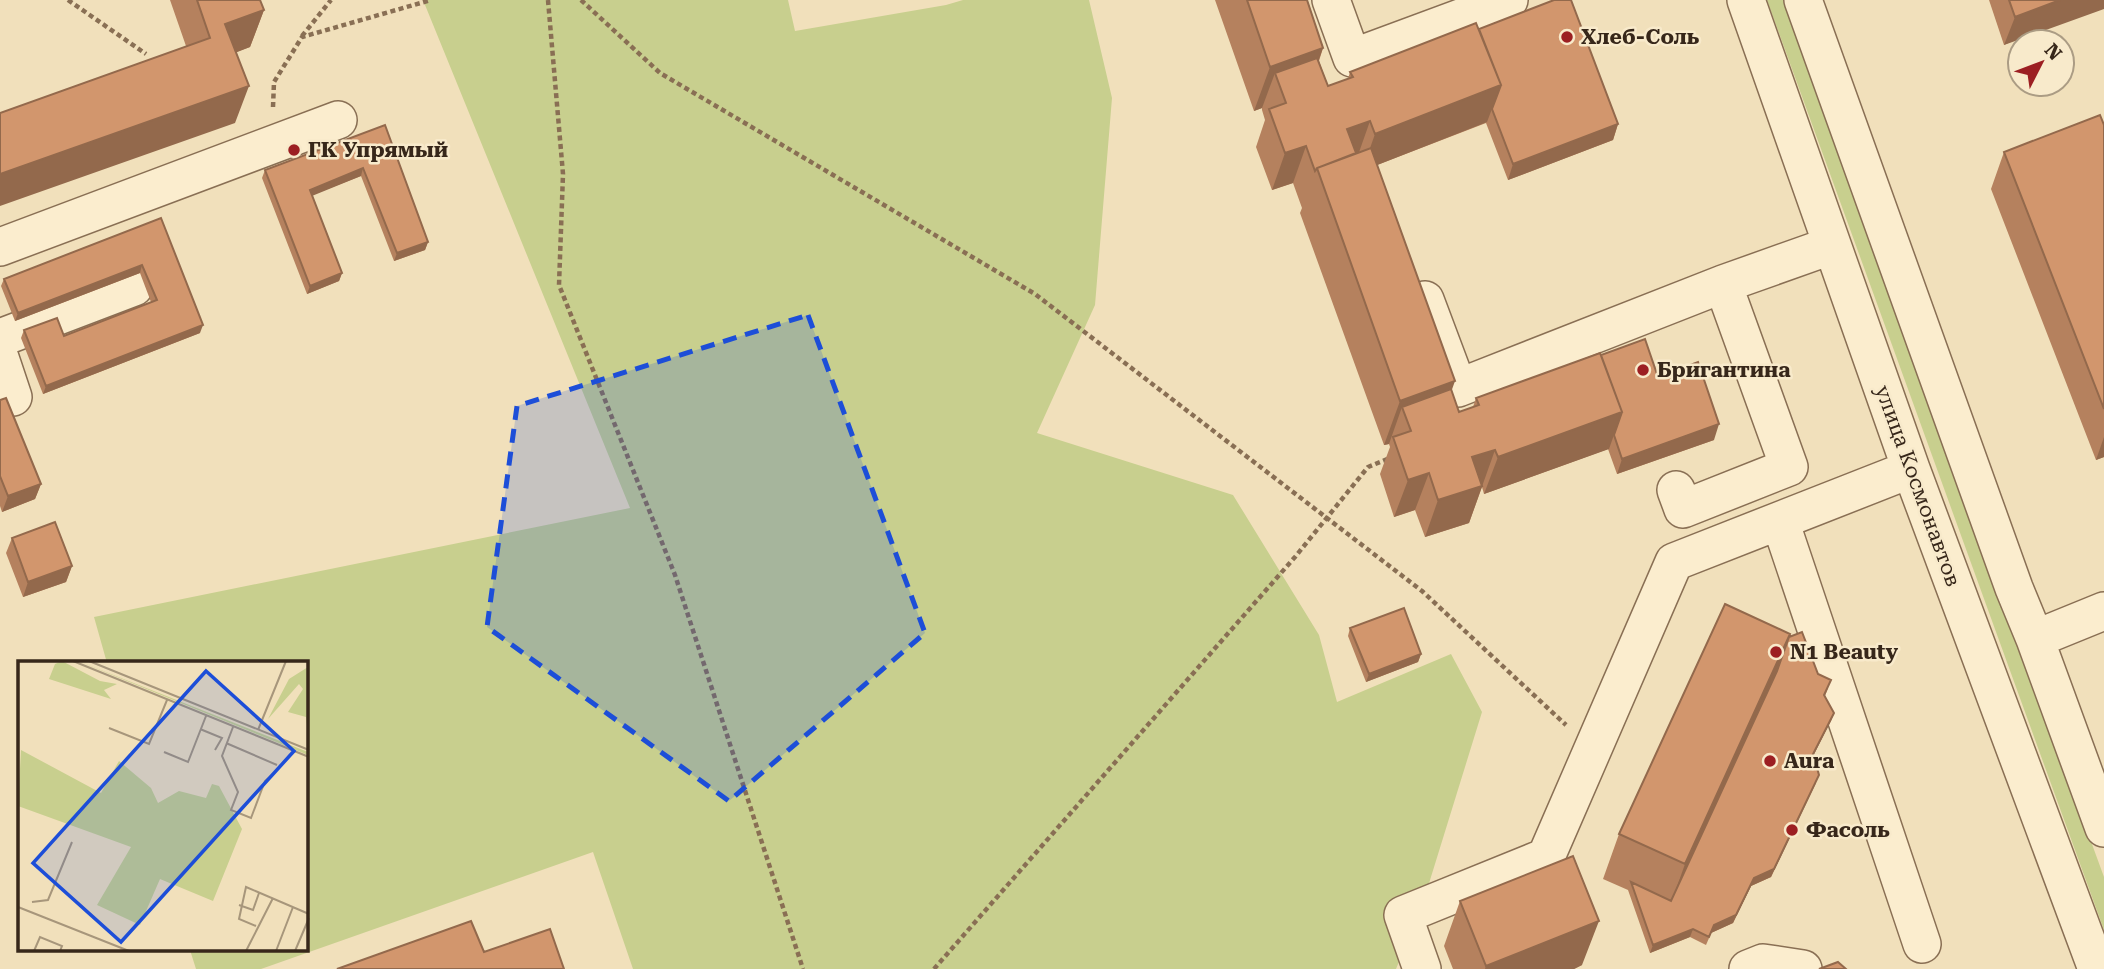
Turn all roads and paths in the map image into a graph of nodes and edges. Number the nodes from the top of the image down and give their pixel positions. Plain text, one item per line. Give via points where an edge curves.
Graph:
1 (68, 0) edge
2 (331, 0) edge
3 (431, 0) edge
4 (548, 0) edge
5 (581, 0) edge
6 (1331, 0) edge
7 (1509, 0) edge
8 (1746, 0) edge
9 (1803, 0) edge
10 (302, 37) junction
11 (146, 54) dead end
12 (273, 107) dead end
13 (338, 120) dead end
14 (1830, 246) junction
15 (0, 247) edge
16 (1412, 264) edge
17 (1723, 284) junction
18 (134, 287) dead end
19 (0, 338) edge
20 (0, 358) edge
21 (13, 397) dead end
22 (1392, 457) edge
23 (1911, 469) junction
24 (1676, 490) dead end
25 (1326, 518) junction
26 (1780, 521) junction
27 (2104, 611) edge
28 (2035, 639) junction
29 (1572, 730) dead end
30 (2104, 828) edge
31 (1922, 944) dead end
32 (803, 969) edge
33 (934, 969) edge
34 (1422, 969) edge
35 (1748, 969) edge
36 (1803, 969) edge
37 (2097, 969) edge

1 - 11 path
2 - 10 path
3 - 10 path
4 - 32 path via 563,174 559,285 675,575
5 - 25 path via 660,73 1035,294
6 - 7 street via 1352,58
8 - 14 street, улица Космонавтов
9 - 28 street
10 - 12 path via 274,82
13 - 15 street
14 - 17 street
14 - 23 street, улица Космонавтов
16 - 17 street via 1458,388
17 - 24 street via 1789,467 1684,509
18 - 19 street
20 - 21 street
22 - 25 path via 1368,467
23 - 26 street
23 - 37 street, улица Космонавтов
25 - 29 path via 1422,591
25 - 33 path
26 - 31 street
26 - 34 street via 1675,562 1546,857 1403,915
27 - 28 street
28 - 30 street
35 - 36 street via 1763,963

